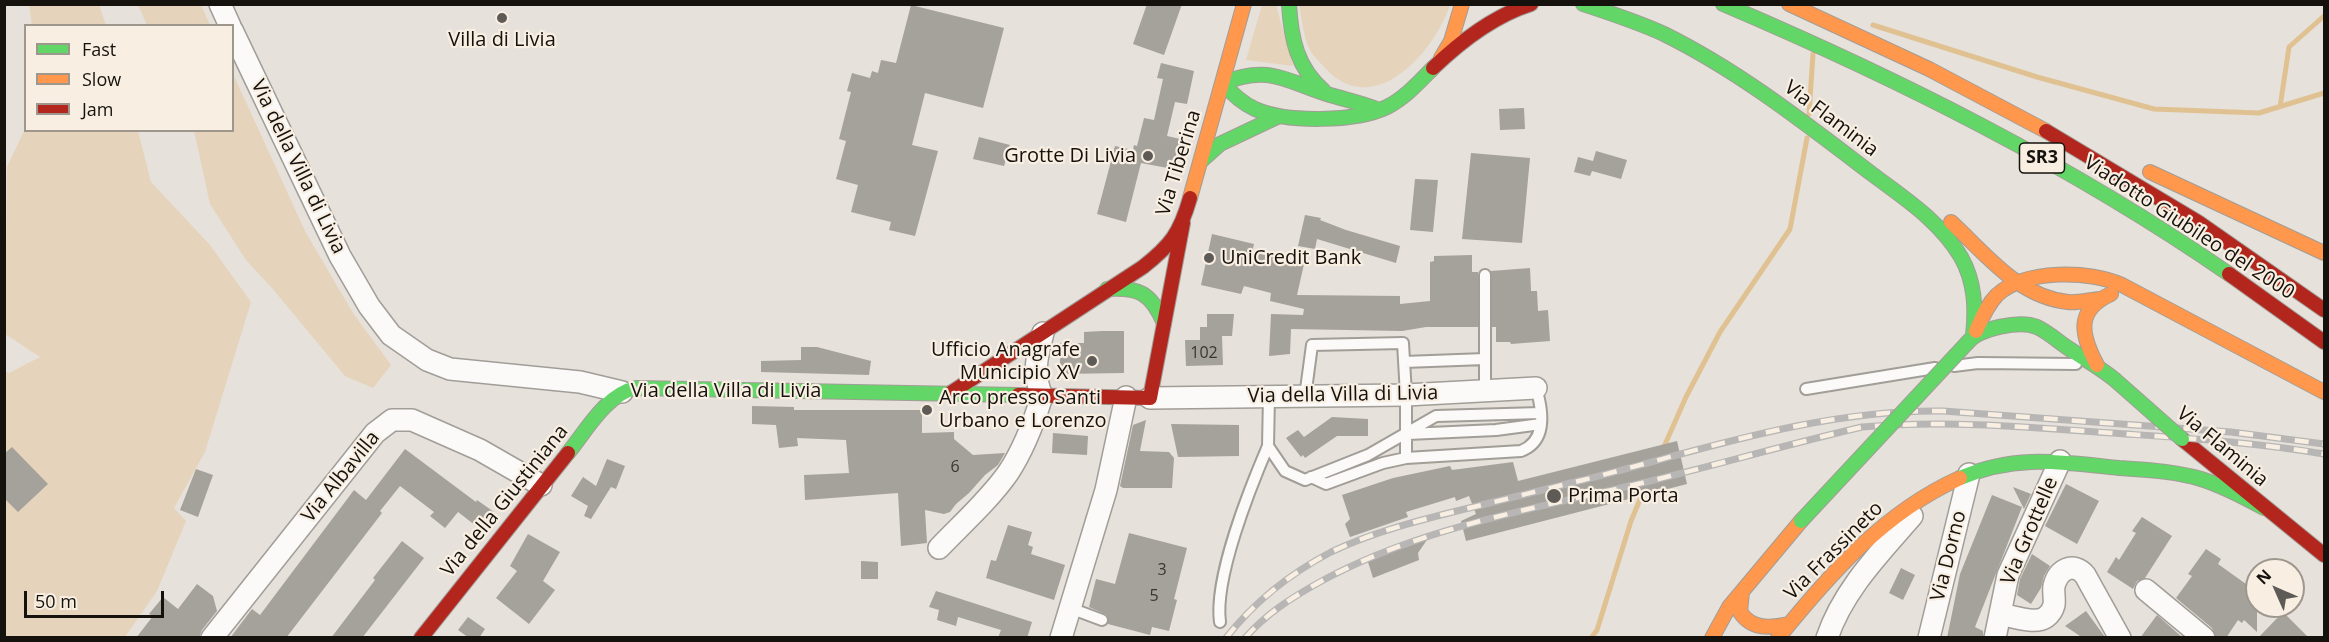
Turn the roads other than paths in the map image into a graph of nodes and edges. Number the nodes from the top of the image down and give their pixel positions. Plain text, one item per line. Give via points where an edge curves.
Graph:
1 (220, 4) edge
2 (1244, 4) edge
3 (1289, 4) edge
4 (1462, 4) edge
5 (1531, 4) edge
6 (1583, 4) edge
7 (1723, 4) edge
8 (1789, 4) edge
9 (1707, 6) edge
10 (1738, 10) junction
11 (229, 24) edge
12 (234, 34) edge
13 (1440, 61) junction
14 (1223, 83) junction
15 (1330, 95) junction
16 (2003, 108) junction
17 (1379, 110) junction
18 (1277, 117) junction
19 (2108, 152) dead end
20 (1201, 161) junction
21 (2133, 163) dead end
22 (1896, 193) junction
23 (1183, 223) junction
24 (2325, 253) edge
25 (1485, 275) dead end
26 (2019, 284) junction
27 (1102, 293) junction
28 (2144, 297) junction
29 (2100, 299) junction
30 (2325, 310) edge
31 (1164, 323) junction
32 (1043, 333) junction
33 (1970, 339) junction
34 (2325, 342) edge
35 (1485, 359) junction
36 (1404, 362) junction
37 (2097, 365) junction
38 (1536, 388) joint
39 (1806, 389) dead end
40 (1485, 391) junction
41 (622, 392) junction
42 (2325, 393) edge
43 (948, 394) junction
44 (1406, 395) junction
45 (1042, 396) junction
46 (1269, 396) junction
47 (1126, 397) junction
48 (1305, 397) junction
49 (1150, 398) junction
50 (1540, 419) junction
51 (1405, 434) junction
52 (2182, 439) junction
53 (1268, 446) junction
54 (1406, 458) junction
55 (2060, 461) junction
56 (2166, 472) junction
57 (1969, 474) junction
58 (1311, 477) junction
59 (541, 485) junction
60 (1933, 491) junction
61 (2264, 508) junction
62 (939, 548) dead end
63 (2325, 555) edge
64 (2146, 590) dead end
65 (1742, 592) junction
66 (1070, 608) junction
67 (2000, 614) junction
68 (1102, 620) dead end
69 (1220, 622) dead end
70 (1789, 624) junction
71 (212, 638) edge
72 (421, 638) edge
73 (1061, 638) edge
74 (1712, 638) edge
75 (1778, 638) edge
76 (1827, 638) edge
77 (1929, 638) edge
78 (1995, 638) edge
79 (2120, 638) edge
80 (2204, 638) edge

1 - 11 street
2 - 14 main road, Via Tiberina
3 - 15 main road via 1298,59 1310,78
4 - 13 main road via 1451,41
5 - 13 main road via 1497,19
6 - 22 main road, Via Flaminia via 1660,31 1697,51 1794,114
7 - 10 main road, SR3
8 - 16 main road, Viadotto Giubileo del 2000 / SR3
9 - 10 main road
10 - 34 main road, Viadotto Giubileo del 2000 / SR3 via 1849,58 2062,168 2218,265
12 - 41 street, Via della Villa di Livia via 340,256 391,335 427,360 450,369 580,382
13 - 17 main road via 1407,95
14 - 15 main road via 1249,73 1265,73
14 - 18 main road via 1248,106
14 - 20 main road, Via Tiberina
15 - 17 main road
16 - 19 main road
16 - 30 main road, Viadotto Giubileo del 2000 / SR3 via 2180,211
17 - 18 main road via 1351,117
18 - 20 main road via 1220,144
20 - 23 main road, Via Tiberina
21 - 24 main road
22 - 26 main road via 1911,196 1935,210
22 - 33 main road, Via Flaminia via 1940,229 1961,257 1977,300
23 - 27 main road, Via Tiberina via 1158,255
23 - 31 main road
25 - 35 lane
26 - 28 main road via 2063,275 2092,276 2114,281
26 - 29 main road via 2062,302
26 - 33 main road via 1990,303
27 - 31 main road via 1127,288 1143,292 1155,303
27 - 32 main road
28 - 29 main road via 2123,293
28 - 42 main road
29 - 37 main road, Via Flaminia via 2091,307 2083,325 2085,341
31 - 49 main road
32 - 43 main road
32 - 45 street via 1035,365
33 - 37 main road, Via Flaminia via 2002,326 2037,327
33 - 65 main road, bridge via 1801,521
35 - 36 lane
35 - 40 lane
36 - 44 lane
36 - 48 lane via 1403,343 1312,345
37 - 39 lane via 1978,363
37 - 52 main road, Via Flaminia, bridge
38 - 40 street, Via della Villa di Livia
38 - 50 lane
40 - 44 street, Via della Villa di Livia
41 - 43 main road, Via della Villa di Livia via 652,387
41 - 59 main road, Via della Giustiniana
43 - 45 main road, Via della Villa di Livia
44 - 48 street, Via della Villa di Livia
44 - 51 lane
45 - 47 main road
45 - 62 street via 1028,436 1009,472
46 - 48 street, Via della Villa di Livia
46 - 49 street, Via della Villa di Livia
46 - 53 lane
47 - 49 main road
47 - 66 street via 1106,490
50 - 51 lane via 1496,430
50 - 51 lane via 1436,416
50 - 54 lane via 1536,442 1521,451
51 - 54 lane
51 - 58 lane via 1368,455
52 - 56 main road via 2184,459 2175,470
52 - 61 main road, Via Flaminia
53 - 58 lane via 1289,473 1305,480
53 - 69 lane via 1230,553 1219,606
54 - 58 lane via 1330,483
55 - 56 main road, Via Frassineto
55 - 57 main road, Via Frassineto via 2010,462
55 - 67 street, Via Grottelle via 2008,575
56 - 61 main road, Via Frassineto via 2217,484
57 - 60 main road, Via Frassineto
57 - 77 street, Via Dorno
59 - 71 street, Via Albavilla via 449,435 412,420 392,420 375,432
59 - 72 main road, Via della Giustiniana
60 - 70 main road, Via Frassineto via 1881,527
60 - 76 street via 1860,577
61 - 63 main road, Via Flaminia
64 - 80 street
65 - 70 main road via 1740,612 1750,624 1767,628
65 - 74 main road
66 - 68 lane
66 - 73 street
67 - 78 street, Via Grottelle
67 - 79 street via 2045,618 2053,609 2058,576 2074,567 2085,575
70 - 75 main road, Via Frassineto

